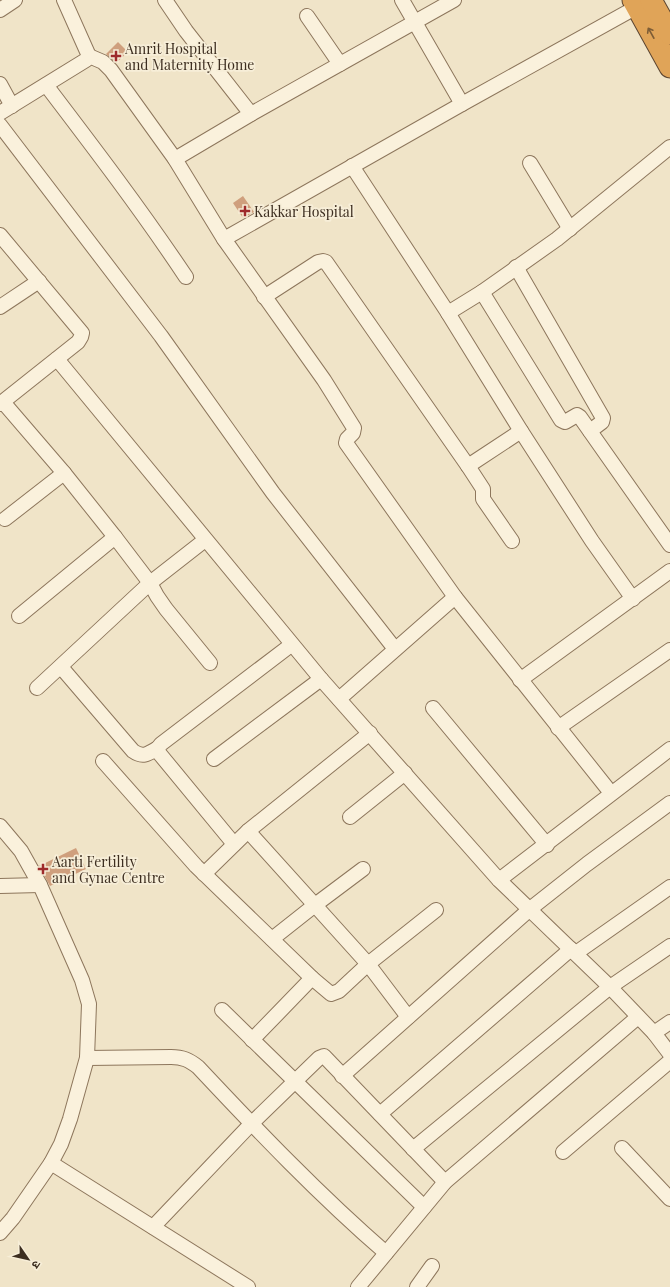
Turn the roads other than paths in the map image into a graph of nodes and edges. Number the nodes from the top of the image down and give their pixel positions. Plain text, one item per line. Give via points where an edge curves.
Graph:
1 (15, 0) edge
2 (64, 0) edge
3 (165, 0) edge
4 (402, 0) edge
5 (454, 0) edge
6 (643, 2) edge
7 (0, 10) edge
8 (307, 16) dead end
9 (415, 23) junction
10 (669, 31) edge
11 (89, 56) junction
12 (340, 64) junction
13 (670, 67) edge
14 (0, 84) edge
15 (46, 85) junction
16 (462, 104) junction
17 (12, 106) junction
18 (0, 113) edge
19 (252, 114) junction
20 (0, 125) edge
21 (670, 147) edge
22 (175, 159) junction
23 (530, 163) dead end
24 (352, 166) junction
25 (570, 228) junction
26 (0, 234) edge
27 (224, 239) junction
28 (516, 267) junction
29 (186, 277) dead end
30 (39, 281) junction
31 (482, 292) junction
32 (264, 297) junction
33 (0, 307) edge
34 (448, 313) junction
35 (57, 359) junction
36 (2, 403) edge
37 (521, 431) junction
38 (590, 431) junction
39 (468, 466) junction
40 (64, 473) junction
41 (5, 519) dead end
42 (115, 537) junction
43 (205, 540) junction
44 (512, 540) dead end
45 (670, 546) edge
46 (670, 571) edge
47 (150, 583) junction
48 (455, 597) junction
49 (633, 599) junction
50 (19, 616) dead end
51 (291, 644) junction
52 (395, 649) junction
53 (670, 650) edge
54 (210, 663) dead end
55 (61, 667) junction
56 (321, 679) junction
57 (520, 680) junction
58 (37, 688) dead end
59 (339, 698) junction
60 (433, 708) dead end
61 (558, 728) junction
62 (370, 733) junction
63 (158, 748) junction
64 (670, 749) edge
65 (214, 759) dead end
66 (103, 761) dead end
67 (405, 773) junction
68 (611, 793) junction
69 (670, 804) edge
70 (350, 817) dead end
71 (0, 826) edge
72 (248, 831) junction
73 (234, 844) junction
74 (547, 845) junction
75 (363, 870) dead end
76 (204, 874) junction
77 (499, 880) junction
78 (40, 885) junction
79 (0, 886) edge
80 (670, 887) edge
81 (315, 905) junction
82 (530, 909) junction
83 (436, 910) dead end
84 (272, 940) junction
85 (670, 946) edge
86 (574, 951) junction
87 (368, 964) junction
88 (312, 978) junction
89 (610, 987) junction
90 (222, 1010) dead end
91 (408, 1017) junction
92 (638, 1017) junction
93 (670, 1022) edge
94 (654, 1034) junction
95 (252, 1040) junction
96 (670, 1054) edge
97 (87, 1058) junction
98 (670, 1061) edge
99 (342, 1076) junction
100 (295, 1080) junction
101 (380, 1114) junction
102 (251, 1124) junction
103 (622, 1148) dead end
104 (413, 1149) junction
105 (562, 1152) dead end
106 (51, 1163) junction
107 (445, 1182) junction
108 (670, 1199) edge
109 (424, 1207) junction
110 (153, 1227) junction
111 (0, 1233) edge
112 (386, 1253) junction
113 (432, 1266) dead end
114 (248, 1287) edge
115 (358, 1287) edge
116 (417, 1287) edge

1 - 7 street
2 - 11 street
3 - 19 street via 186,31
4 - 9 street
5 - 9 street
6 - 10 highway
13 -> 6 highway
6 - 16 street
8 - 12 street
9 - 12 street
9 - 16 street
11 - 15 street
11 - 22 street via 103,62 111,70
12 - 19 street
14 - 17 street
15 - 17 street
15 - 29 street
16 - 24 street
17 - 18 street
19 - 22 street
20 - 52 street via 161,336 273,493
21 - 25 street
22 - 27 street
23 - 25 street
24 - 27 street
24 - 34 street
25 - 28 street
26 - 30 street
27 - 32 street
28 - 31 street
28 - 38 street via 603,418 602,422
30 - 33 street
30 - 35 street via 82,333 78,342
31 - 34 street
31 - 38 street via 561,420 565,422 577,415
32 - 39 street via 318,262 326,262
32 - 48 street via 324,380 354,428 346,443
34 - 37 street
35 - 36 street
35 - 43 street
36 - 40 street
37 - 39 street
37 - 49 street
38 - 45 street
39 - 44 street via 483,489 483,499
40 - 41 street
40 - 42 street
42 - 47 street
42 - 50 street
43 - 47 street
43 - 51 street
46 - 49 street
47 - 54 street via 163,604
47 - 55 street
48 - 52 street
48 - 57 street
49 - 57 street
51 - 56 street
51 - 63 street
52 - 59 street
53 - 61 street
55 - 58 street
55 - 63 street via 133,751 143,755
56 - 59 street
56 - 65 street
57 - 61 street
59 - 62 street
60 - 74 street
61 - 68 street
62 - 67 street
62 - 72 street
63 - 73 street via 159,753
64 - 68 street
66 - 76 street
67 - 70 street
67 - 77 street
68 - 74 street
69 - 82 street
71 - 78 street via 21,851
72 - 73 street
72 - 81 street
73 - 76 street
74 - 77 street
75 - 81 street
76 - 84 street
77 - 82 street
78 - 79 street
78 - 97 street via 82,980 89,1004
80 - 86 street
81 - 84 street
81 - 87 street
82 - 86 street
82 - 91 street
83 - 87 street
84 - 88 street
85 - 89 street
86 - 89 street
86 - 101 street
87 - 88 street via 334,994 327,992
87 - 91 street
88 - 95 street
89 - 92 street
89 - 104 street
90 - 95 street
91 - 99 street
92 - 94 street
92 - 107 street
93 - 94 street
94 - 96 street
95 - 100 street
97 - 102 street via 182,1057 198,1067
97 - 106 street via 70,1119
98 - 105 street
99 - 100 street via 324,1056 318,1058
99 - 101 street
100 - 102 street
100 - 109 street
101 - 104 street
102 - 110 street
102 - 112 street via 346,1219
103 - 108 street
104 - 107 street
106 - 110 street
106 - 111 street
107 - 109 street
109 - 112 street
110 - 114 street
112 - 115 street
113 - 116 street

